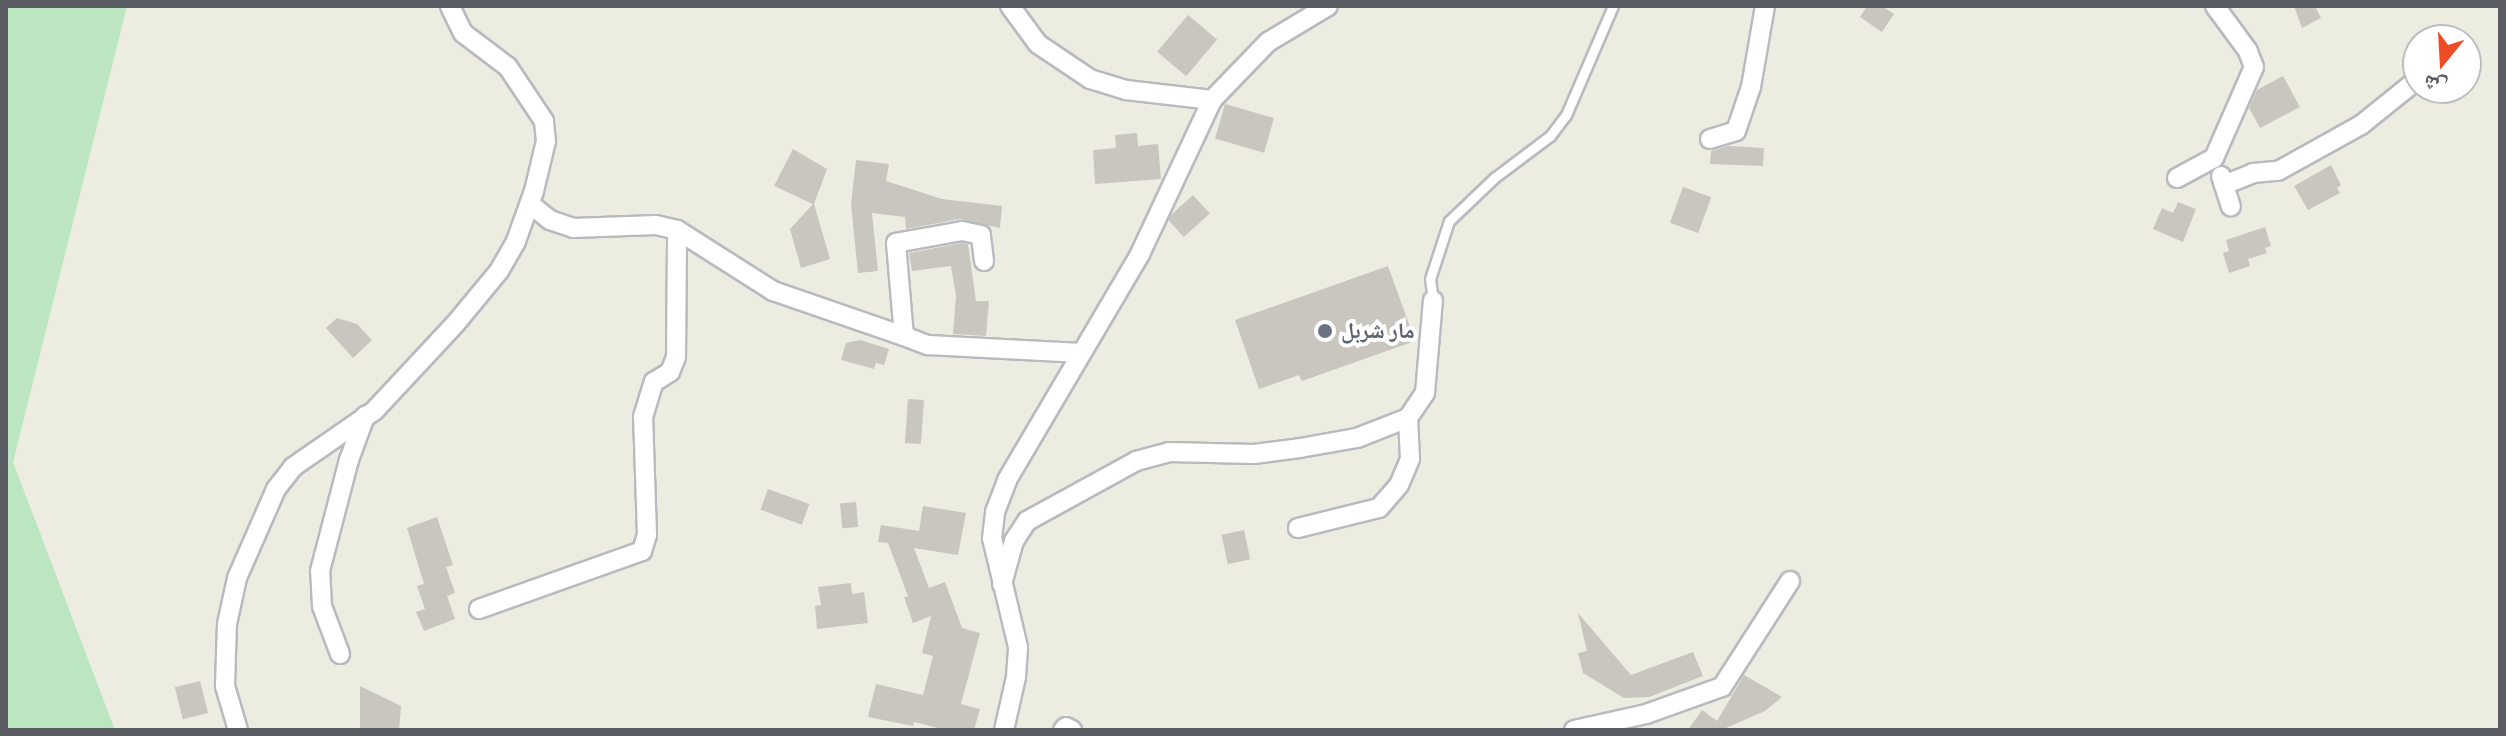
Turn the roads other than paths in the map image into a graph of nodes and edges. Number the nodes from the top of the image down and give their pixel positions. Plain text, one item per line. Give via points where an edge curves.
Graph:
1 (450, 6) edge
2 (1010, 6) edge
3 (1328, 6) edge
4 (1613, 6) edge
5 (1765, 6) edge
6 (2215, 6) edge
7 (2402, 92) edge
8 (1212, 100) junction
9 (1710, 139) dead end
10 (2214, 158) junction
11 (2177, 178) dead end
12 (2224, 185) junction
13 (530, 204) junction
14 (2231, 206) dead end
15 (677, 230) junction
16 (984, 261) dead end
17 (1433, 300) joint
18 (904, 336) junction
19 (1081, 353) junction
20 (365, 416) junction
21 (1408, 418) junction
22 (1298, 528) dead end
23 (1790, 581) dead end
24 (1002, 584) junction
25 (479, 609) dead end
26 (340, 654) dead end
27 (238, 730) edge
28 (1004, 730) edge
29 (1063, 730) edge
30 (1072, 730) edge
31 (1574, 730) edge

1 - 13 street via 463,33 508,67 544,121 546,141
2 - 8 street via 1038,44 1090,79 1126,90
3 - 8 street via 1268,42
4 - 17 lane via 1566,115 1550,136 1449,221 1430,279
5 - 9 street via 1751,87 1736,131
6 - 10 street via 2254,67
7 - 12 street via 2361,125 2278,171 2253,173
8 - 19 street via 1140,254
10 - 11 street
10 - 12 street
12 - 14 street
13 - 15 street via 550,220 573,228 656,225
13 - 20 street via 499,271
15 - 18 street via 773,291
15 - 25 street via 676,357 670,372 654,382 643,417 647,535 642,551
16 - 18 street via 981,235 938,234 896,243
17 - 21 street via 1425,393
18 - 19 street via 928,345
19 - 24 street via 999,499 992,538
20 - 26 street via 320,571 322,606
20 - 27 street via 284,477 243,564 224,648 225,686
21 - 22 street via 1410,459 1399,485 1379,508
21 - 24 street via 1357,438 1300,448 1254,454 1169,452 1136,461 1027,521 1014,541
23 - 31 street via 1722,687 1646,714
24 - 28 street via 1018,647
29 - 30 street

